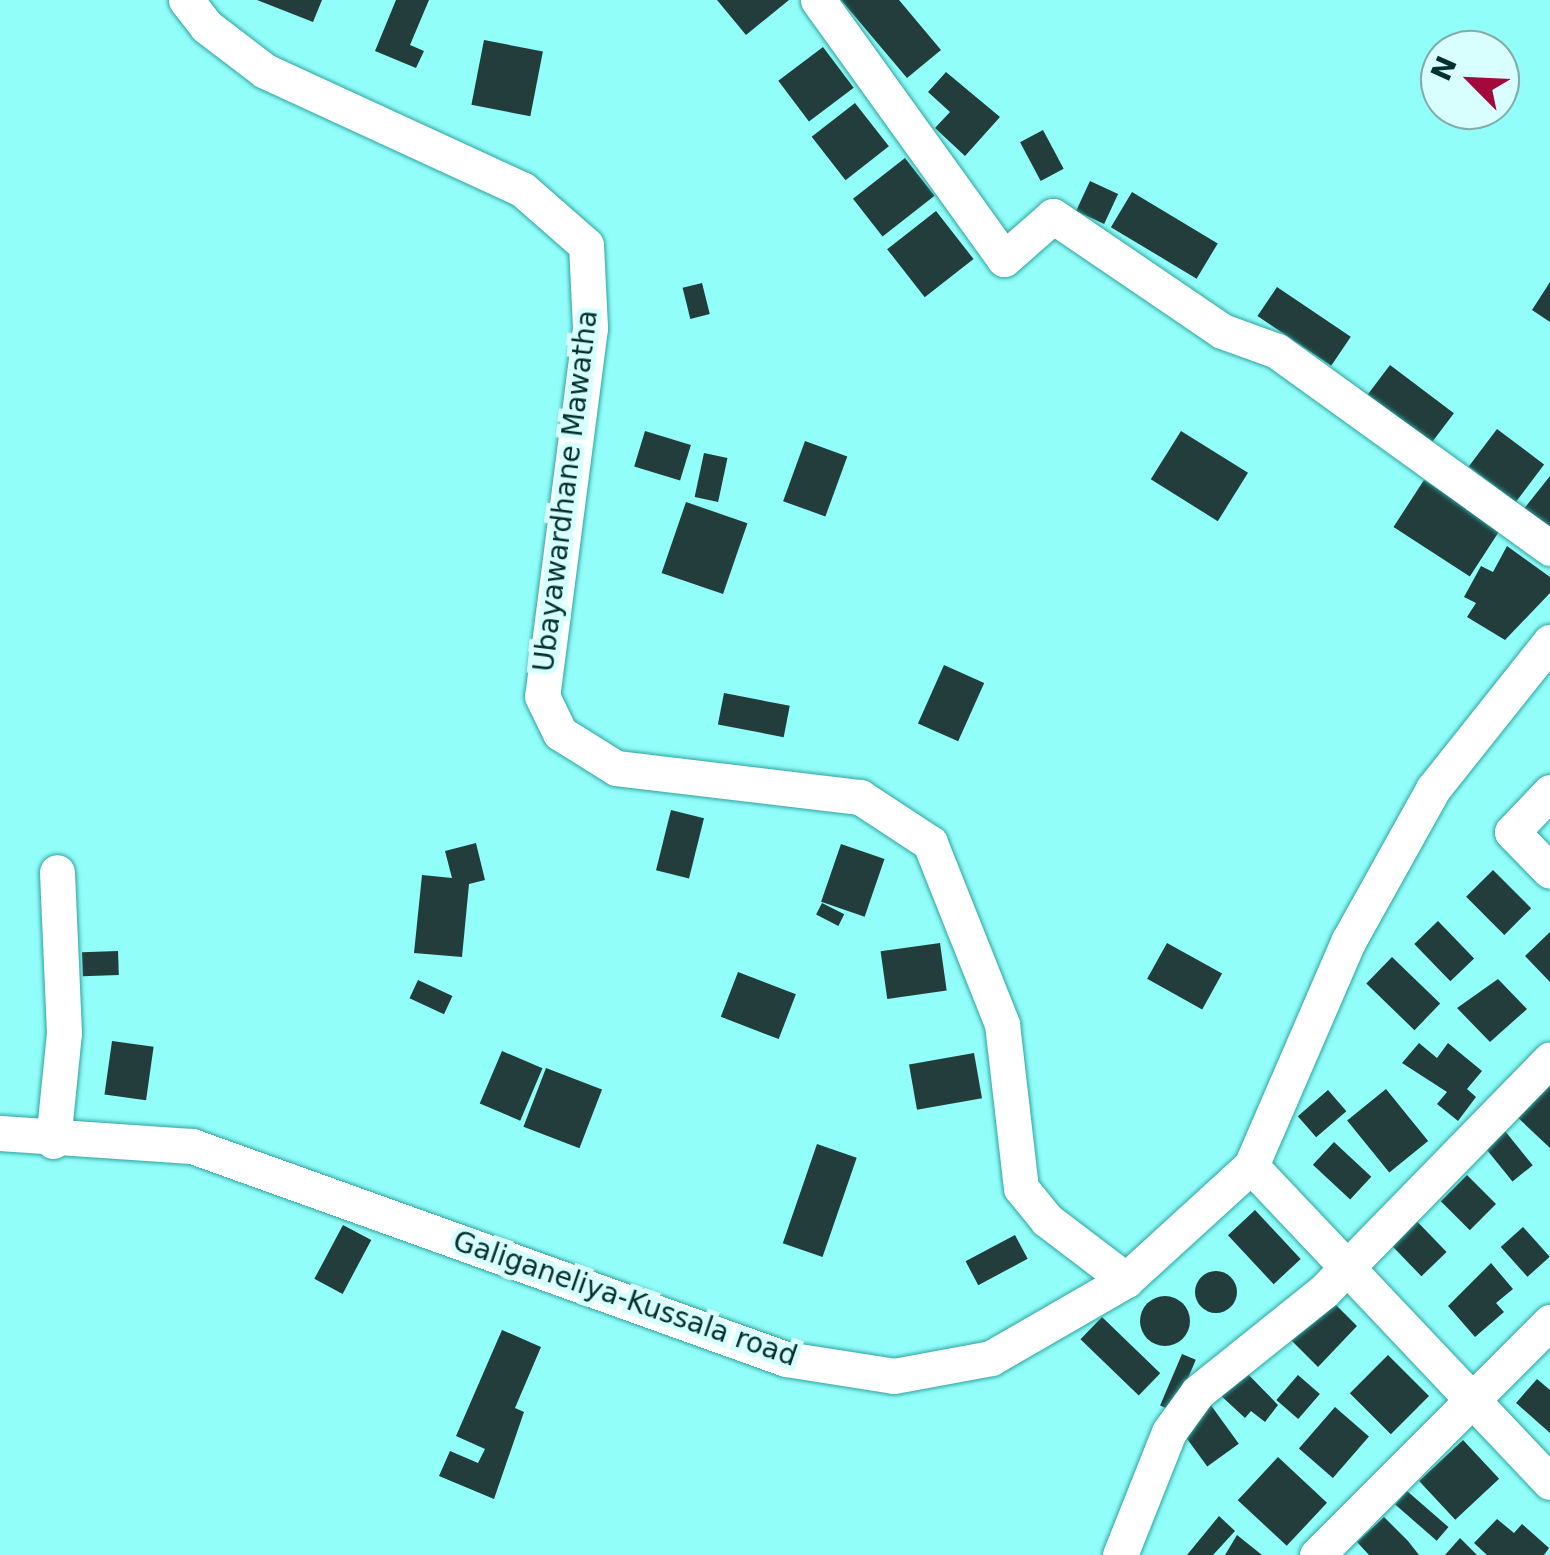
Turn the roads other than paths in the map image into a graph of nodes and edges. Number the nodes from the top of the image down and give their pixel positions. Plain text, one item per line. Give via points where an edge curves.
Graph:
1 (186, 0) edge
2 (818, 0) edge
3 (1550, 548) edge
4 (1550, 642) edge
5 (1550, 792) edge
6 (1550, 871) edge
7 (57, 872) dead end
8 (1550, 1058) edge
9 (0, 1132) edge
10 (53, 1141) junction
11 (1251, 1166) junction
12 (1346, 1267) junction
13 (1126, 1280) junction
14 (1550, 1322) edge
15 (1467, 1401) junction
16 (1550, 1482) edge
17 (1120, 1555) edge
18 (1318, 1555) edge

1 - 13 street, Ubayawardhane Mawatha via 206,26 264,71 522,189 586,245 590,328 542,696 560,733 616,768 860,798 930,843 1002,1024 1021,1188 1046,1220
2 - 3 street via 1004,259 1053,216 1222,330 1277,350
4 - 11 street, Galiganeliya-Kussala road via 1433,788 1349,940
5 - 6 street via 1512,832
7 - 10 street via 64,1033
8 - 12 street
9 - 10 street, Galiganeliya-Kussala road
10 - 13 street, Galiganeliya-Kussala road via 192,1146 786,1359 894,1376 992,1358
11 - 12 street
11 - 13 street, Galiganeliya-Kussala road
12 - 15 street
12 - 17 street via 1198,1392 1169,1432
14 - 15 street
15 - 16 street
15 - 18 street

